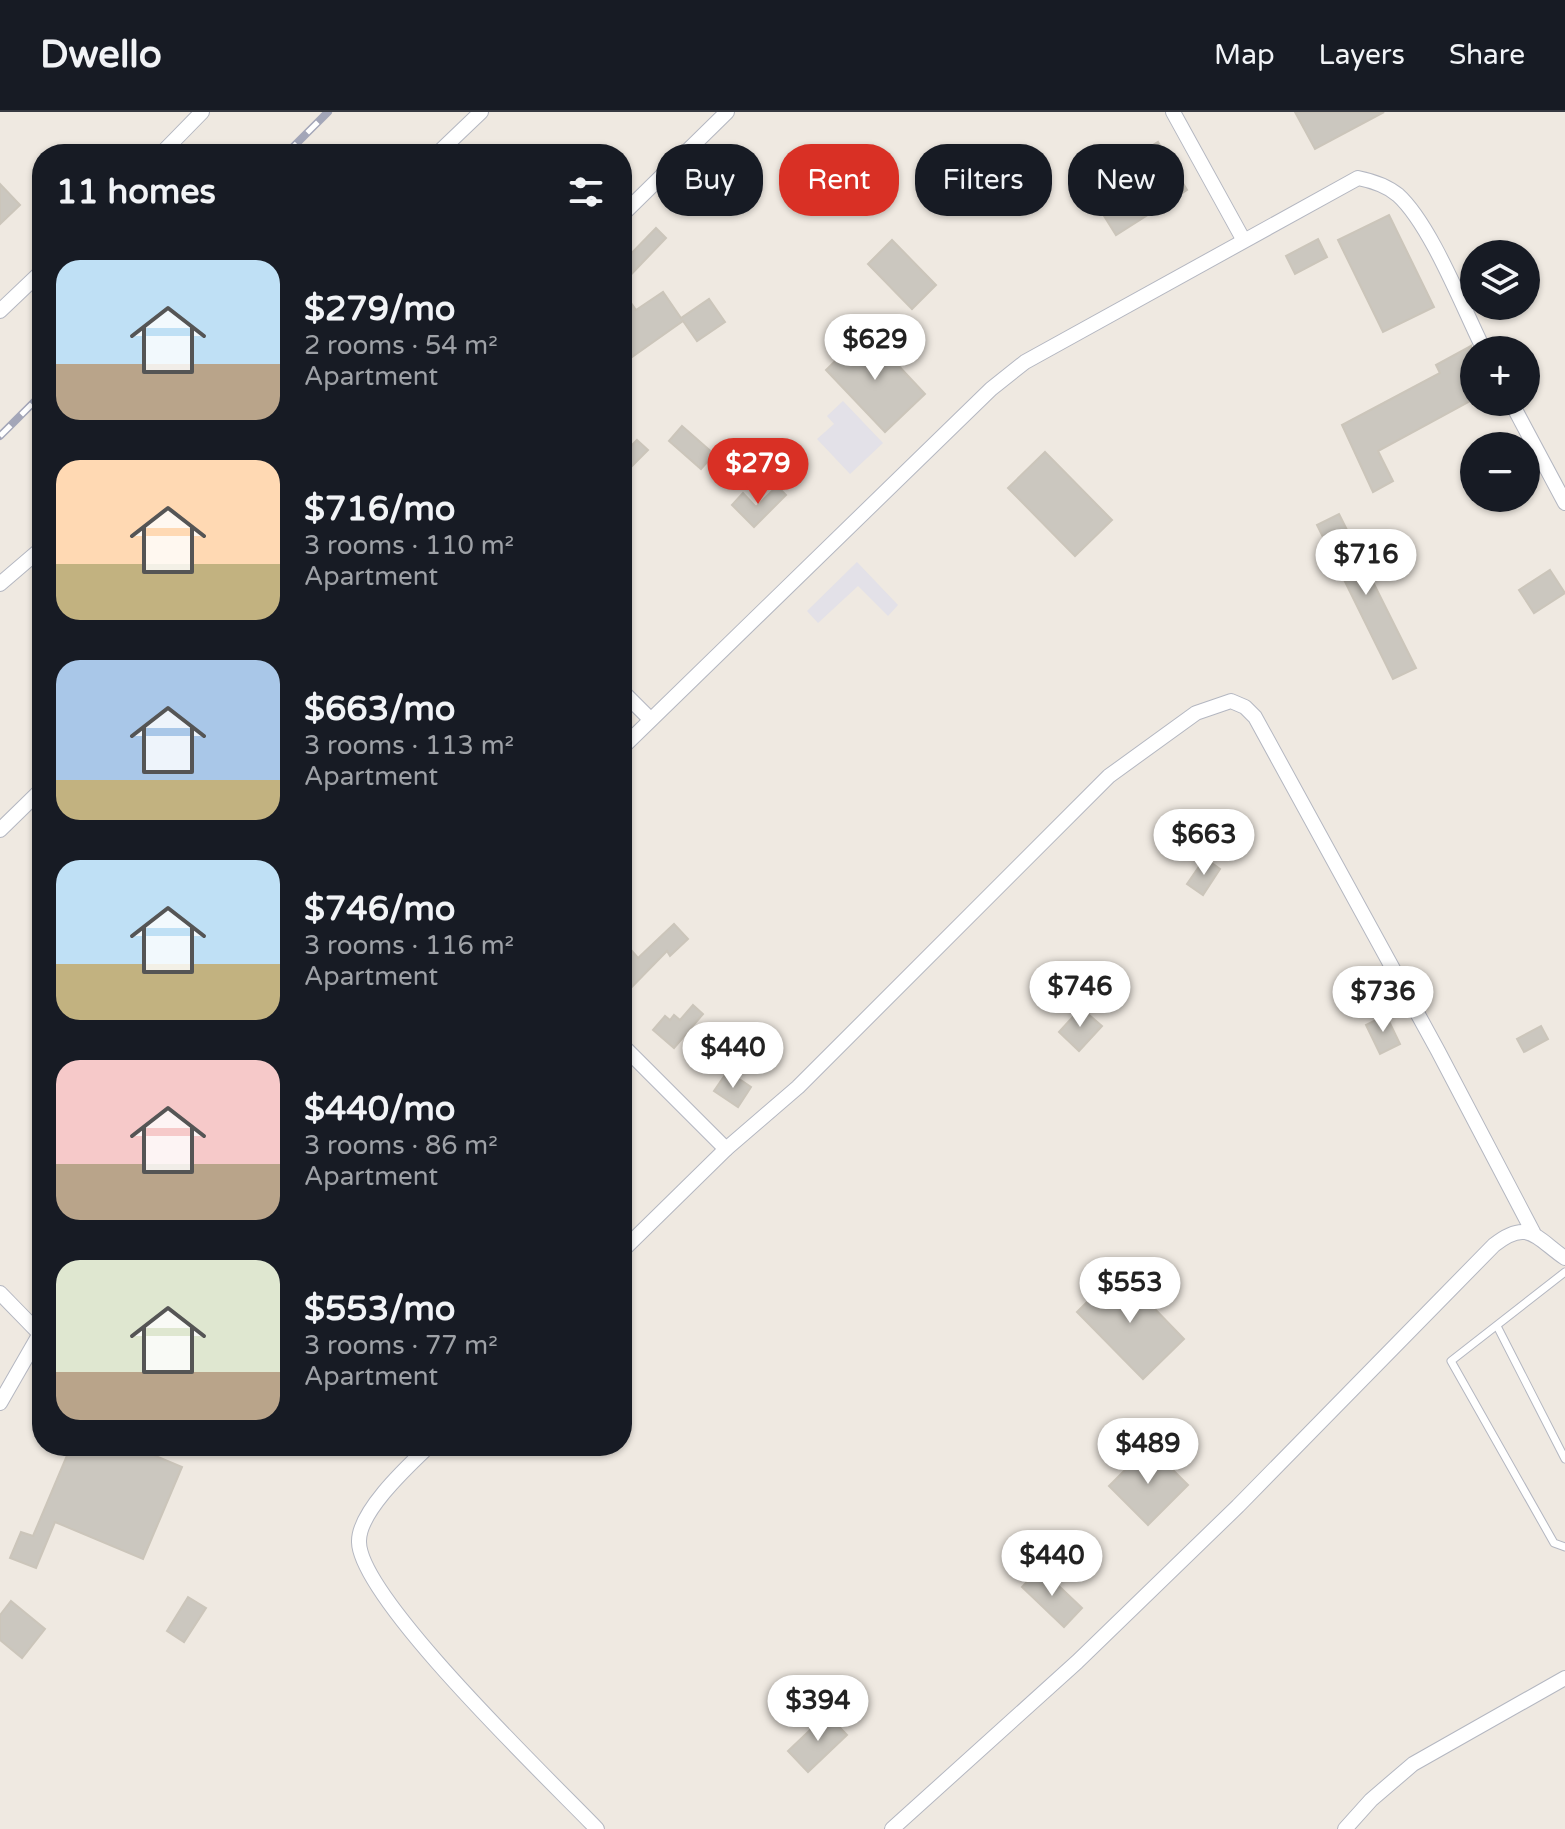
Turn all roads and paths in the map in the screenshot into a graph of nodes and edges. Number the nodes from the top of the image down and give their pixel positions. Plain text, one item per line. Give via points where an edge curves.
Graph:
1 (202, 112) edge
2 (481, 112) edge
3 (727, 112) edge
4 (1173, 112) edge
5 (171, 144) edge
6 (447, 144) edge
7 (632, 205) edge
8 (1243, 239) junction
9 (32, 281) edge
10 (0, 311) edge
11 (1477, 336) edge
12 (1518, 416) edge
13 (1565, 503) edge
14 (32, 557) edge
15 (0, 584) edge
16 (632, 701) edge
17 (650, 719) junction
18 (632, 738) edge
19 (32, 799) edge
20 (0, 830) edge
21 (632, 1055) edge
22 (726, 1149) junction
23 (1533, 1232) junction
24 (632, 1241) edge
25 (1565, 1258) edge
26 (1565, 1272) edge
27 (0, 1293) edge
28 (32, 1324) edge
29 (1497, 1326) junction
30 (32, 1346) edge
31 (0, 1403) edge
32 (420, 1456) edge
33 (1565, 1459) edge
34 (1565, 1547) edge
35 (1565, 1678) edge
36 (597, 1829) edge
37 (892, 1829) edge
38 (1345, 1829) edge

1 - 5 street
2 - 6 street
3 - 7 street
4 - 8 street
8 - 11 street via 1358,178 1379,183 1398,195 1418,219
8 - 17 street via 1025,362 991,389
9 - 10 street
12 - 13 street
14 - 15 street
16 - 17 street
17 - 18 street
19 - 20 street
21 - 22 street
22 - 23 street via 798,1087 1109,776 1196,713 1231,701 1255,717
22 - 24 street
23 - 25 street
23 - 37 street via 1510,1232 1472,1263 1238,1506 1077,1662
26 - 29 lane
27 - 28 street
29 - 33 lane
29 - 34 lane via 1451,1361 1554,1543
30 - 31 street
32 - 36 street via 371,1510 359,1540 364,1568 431,1656
35 - 38 street via 1413,1764

